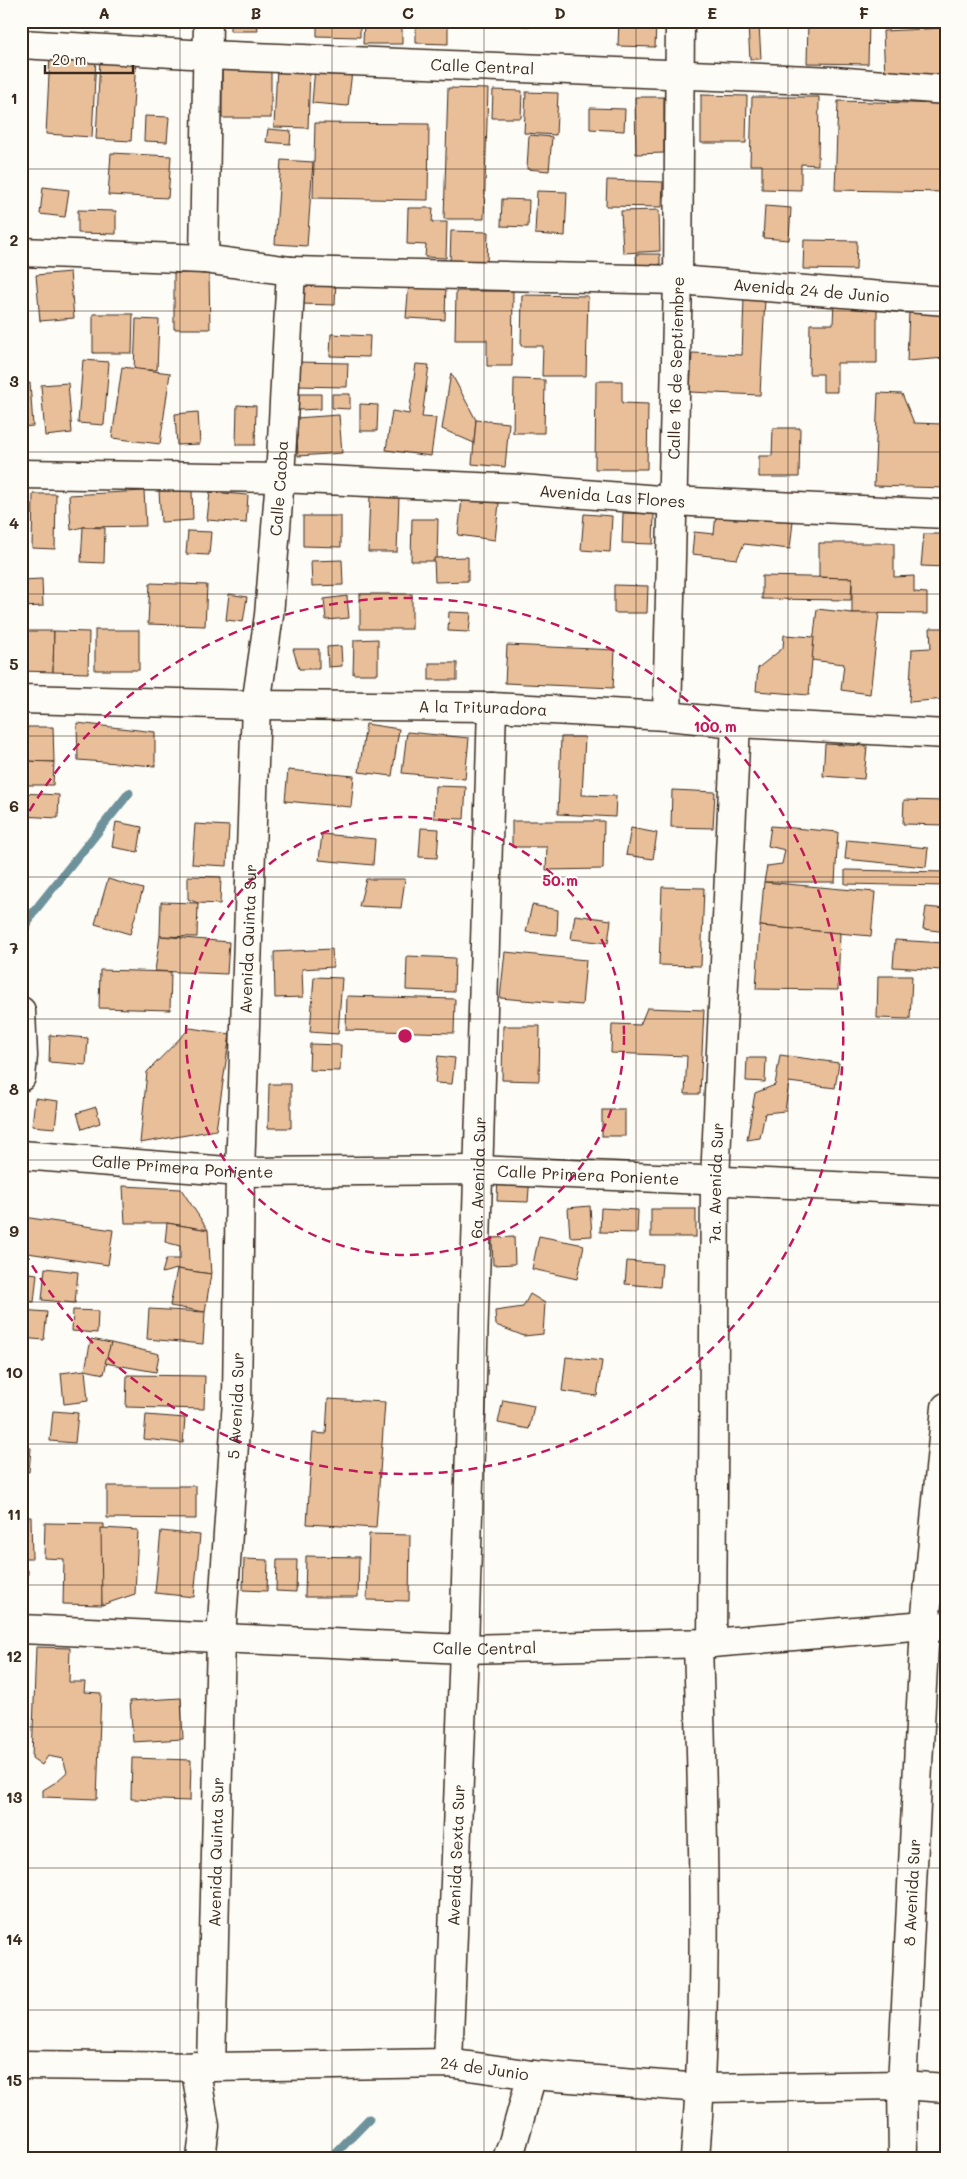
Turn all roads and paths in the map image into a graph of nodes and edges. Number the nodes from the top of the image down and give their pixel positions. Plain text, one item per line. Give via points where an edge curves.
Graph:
1 (208, 21) edge
2 (680, 21) edge
3 (21, 44) edge
4 (207, 55) junction
5 (678, 74) junction
6 (946, 90) edge
7 (21, 252) edge
8 (204, 259) junction
9 (291, 271) junction
10 (678, 280) junction
11 (946, 301) edge
12 (21, 474) edge
13 (280, 478) junction
14 (672, 501) junction
15 (946, 514) edge
16 (21, 699) edge
17 (256, 705) junction
18 (492, 707) junction
19 (667, 716) junction
20 (736, 723) junction
21 (946, 734) edge
22 (21, 1011) edge
23 (21, 1078) edge
24 (21, 1155) edge
25 (479, 1170) junction
26 (240, 1172) junction
27 (714, 1180) junction
28 (946, 1191) edge
29 (946, 1407) edge
30 (935, 1626) edge
31 (21, 1629) edge
32 (221, 1637) junction
33 (705, 1644) junction
34 (464, 1649) junction
35 (448, 2063) junction
36 (21, 2065) edge
37 (203, 2067) junction
38 (532, 2076) junction
39 (902, 2085) junction
40 (701, 2088) junction
41 (946, 2088) edge
42 (201, 2158) edge
43 (507, 2158) edge
44 (695, 2158) edge
45 (903, 2158) edge

1 - 4 street
2 - 5 street, Calle 16 de Septiembre
3 - 4 street, Calle Central
4 - 5 street, Calle Central
4 - 8 street
5 - 6 street, Calle Central
5 - 10 street, Calle 16 de Septiembre
7 - 8 street, Avenida 24 de Junio
8 - 9 street, Avenida 24 de Junio
9 - 10 street, Avenida 24 de Junio
9 - 13 street, Calle Caoba
10 - 11 street, Avenida 24 de Junio
10 - 14 street, Calle 16 de Septiembre
12 - 13 street, Avenida Las Flores
13 - 14 street, Avenida Las Flores via 521,489
13 - 17 street, Calle Caoba via 269,614
14 - 15 street, Avenida Las Flores
14 - 19 street, Calle 16 de Septiembre
16 - 17 street, A la Trituradora
17 - 18 street, A la Trituradora
17 - 26 street, Avenida Quinta Sur
18 - 19 street, A la Trituradora
18 - 25 street, 6a. Avenida Sur
19 - 20 street, A la Trituradora
20 - 21 street, A la Trituradora
20 - 27 street, 7a. Avenida Sur
22 - 23 street
24 - 26 street, Calle Primera Poniente
25 - 26 street, Calle Primera Poniente
25 - 27 street, Calle Primera Poniente
25 - 34 street, 6a. Avenida Sur
26 - 32 street, 5 Avenida Sur via 237,1400
27 - 28 street, Calle Primera Poniente
27 - 33 street, 7a. Avenida Sur
29 - 30 street, 8 Avenida Sur
30 - 33 street, Calle Central
30 - 39 street, 8 Avenida Sur
31 - 32 street, Calle Central
32 - 34 street, Calle Central
32 - 37 street, Avenida Quinta Sur
33 - 34 street, Calle Central
33 - 40 street, 7a. Avenida Sur
34 - 35 street, Avenida Sexta Sur
35 - 37 street, 24 de Junio
35 - 38 street, 24 de Junio
36 - 37 street, 24 de Junio
37 - 42 street, Avenida Quinta Sur via 205,2126
38 - 40 street, 24 de Junio
38 - 43 street
39 - 40 street, 24 de Junio
39 - 41 street, 24 de Junio
39 - 45 street, 8 Avenida Sur
40 - 44 street, 7a. Avenida Sur

